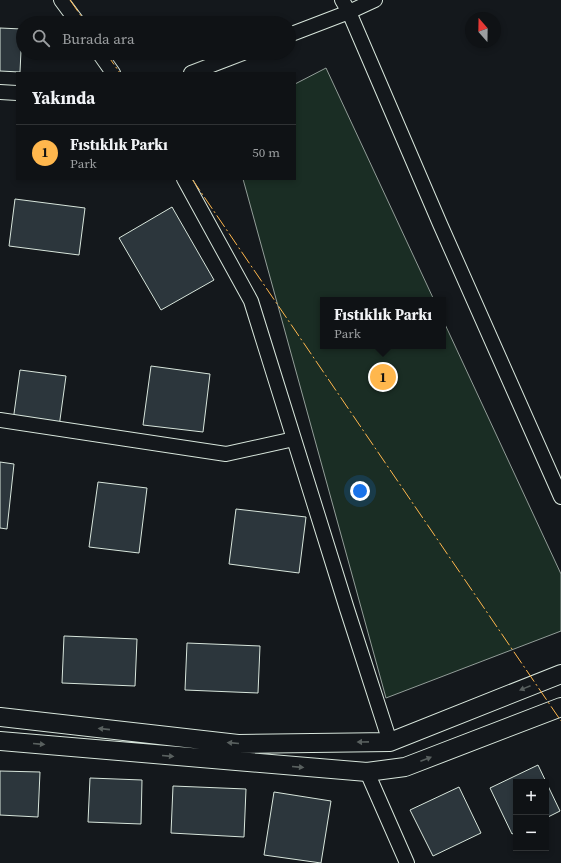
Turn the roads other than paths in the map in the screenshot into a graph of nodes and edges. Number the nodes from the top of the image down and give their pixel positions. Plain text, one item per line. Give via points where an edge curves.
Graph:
1 (61, 0) edge
2 (375, 0) edge
3 (345, 6) edge
4 (73, 16) edge
5 (296, 31) edge
6 (104, 60) edge
7 (225, 60) edge
8 (112, 72) edge
9 (194, 72) edge
10 (0, 92) edge
11 (16, 93) edge
12 (185, 180) edge
13 (0, 420) edge
14 (294, 439) junction
15 (558, 482) edge
16 (561, 497) edge
17 (561, 674) edge
18 (561, 707) edge
19 (0, 717) edge
20 (0, 741) edge
21 (390, 742) junction
22 (367, 772) junction
23 (407, 863) edge

1 - 4 street
2 - 3 street
3 - 5 street
3 - 15 street via 437,217
6 - 8 street
7 - 9 street
10 - 11 street
12 - 14 street via 251,301
13 - 14 street via 226,454
14 - 21 street
15 - 16 street
17 -> 21 street
22 -> 18 street via 405,766
21 -> 19 street via 238,744
20 -> 22 street
22 - 23 street

